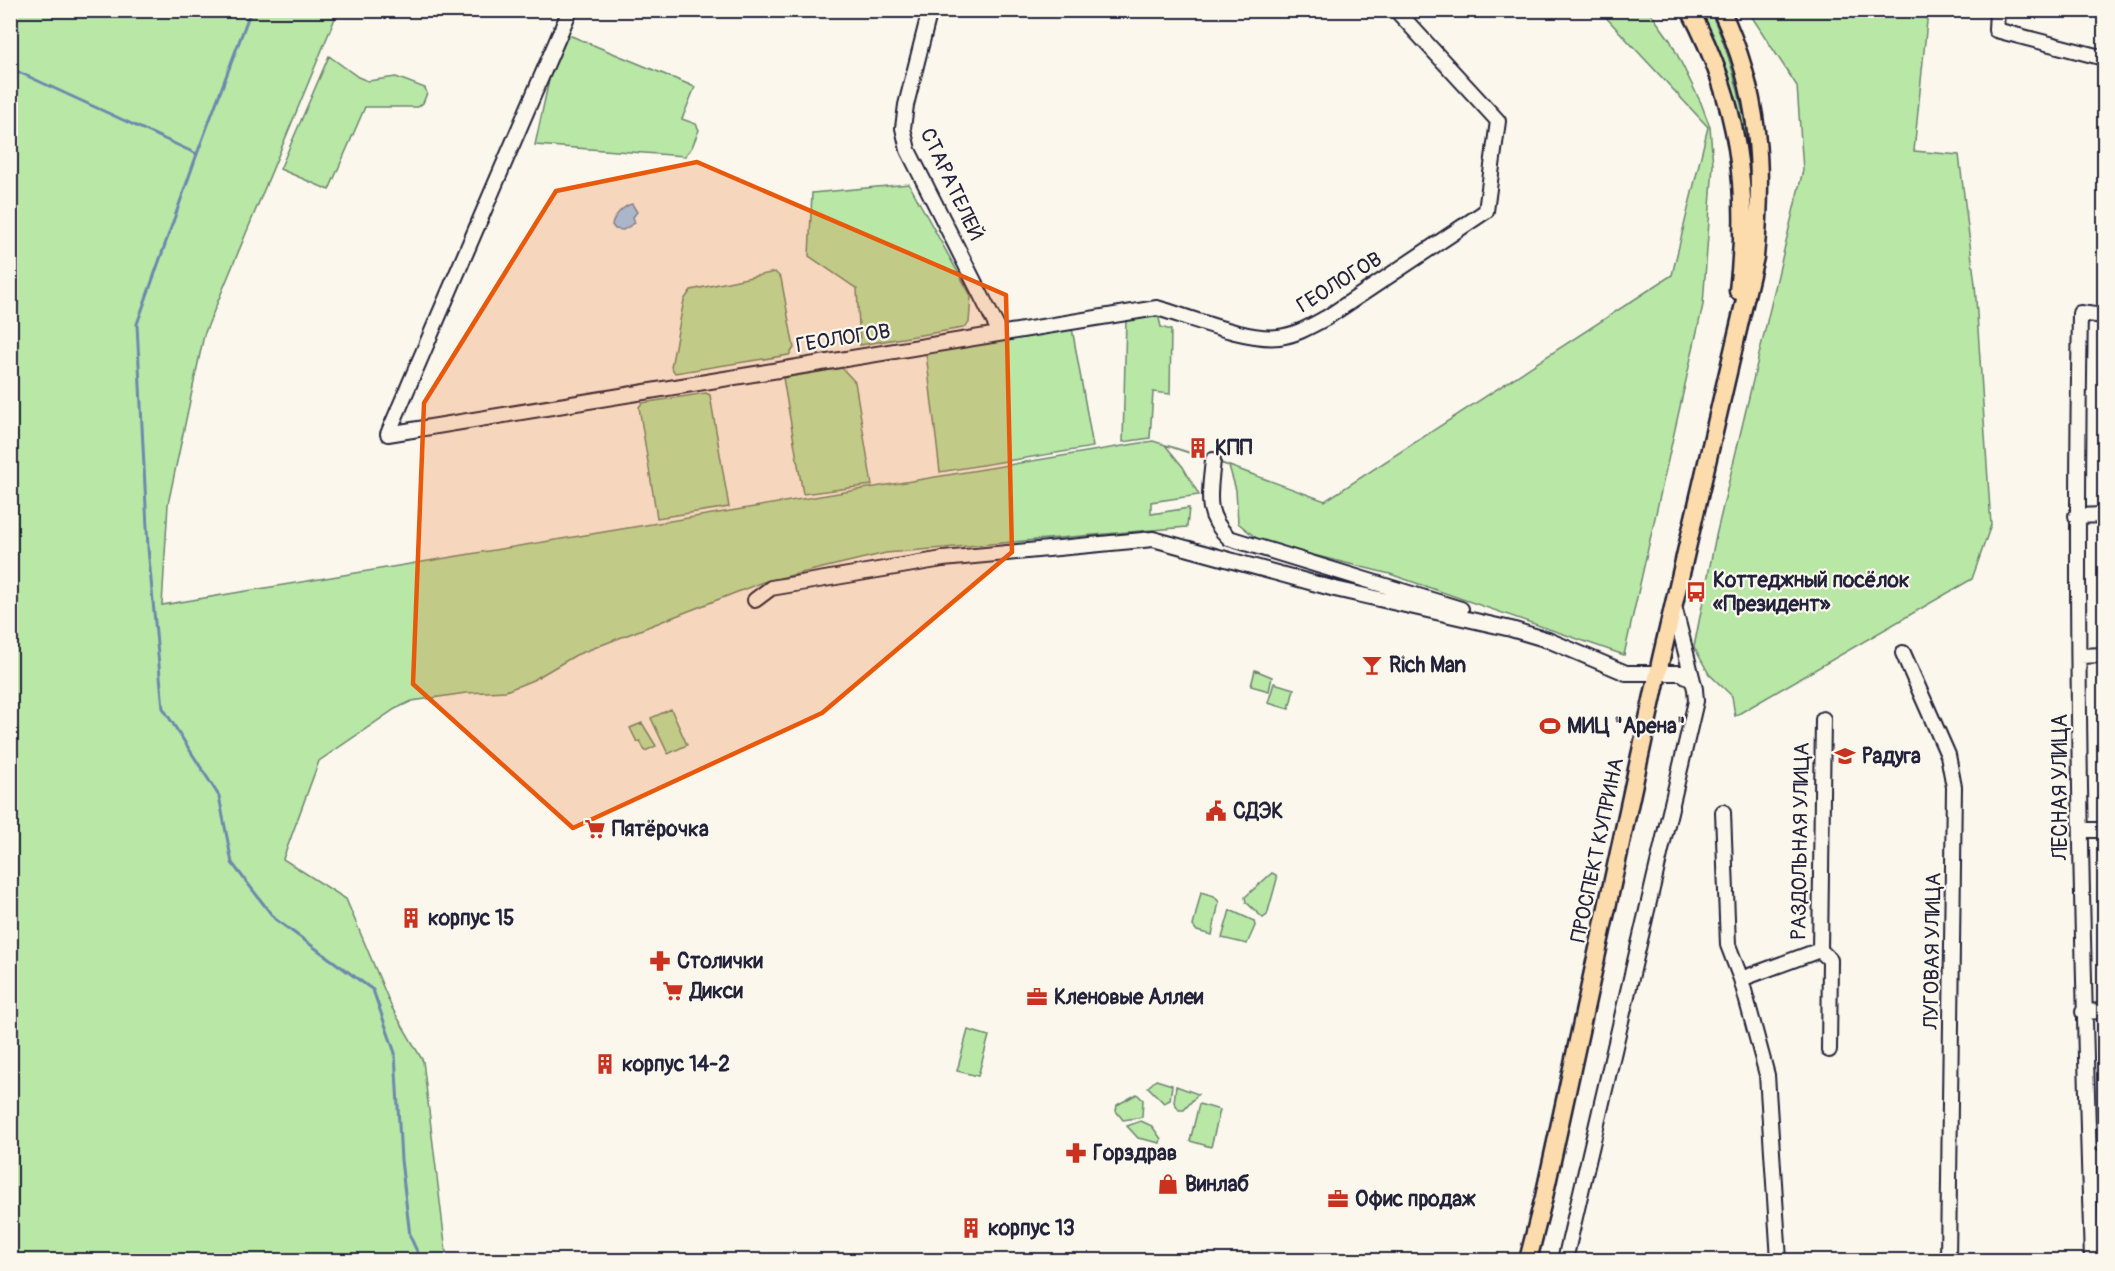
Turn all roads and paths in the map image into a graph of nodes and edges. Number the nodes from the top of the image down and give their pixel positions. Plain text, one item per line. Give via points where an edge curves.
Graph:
1 (570, 10) edge
2 (930, 10) edge
3 (1396, 10) edge
4 (1690, 10) edge
5 (1721, 10) edge
6 (1997, 10) edge
7 (2104, 58) edge
8 (2104, 316) edge
9 (1000, 333) junction
10 (1734, 344) junction
11 (1212, 460) dead end
12 (2104, 515) edge
13 (2076, 516) junction
14 (755, 600) dead end
15 (1674, 606) junction
16 (1464, 619) junction
17 (1903, 653) dead end
18 (2104, 655) edge
19 (2080, 656) junction
20 (1658, 672) junction
21 (1692, 680) junction
22 (1823, 719) dead end
23 (1723, 812) dead end
24 (2081, 830) junction
25 (2104, 830) edge
26 (1820, 951) junction
27 (1741, 979) junction
28 (2104, 1011) edge
29 (2083, 1012) junction
30 (1829, 1050) dead end
31 (2089, 1158) junction
32 (2104, 1158) edge
33 (1528, 1260) edge
34 (1565, 1260) edge
35 (1779, 1260) edge
36 (1948, 1260) edge
37 (2092, 1260) edge

1 - 9 street, ГЕОЛОГОВ via 388,434
2 - 9 street, СТАРАТЕЛЕЙ via 903,128 908,150
3 - 9 street, ГЕОЛОГОВ via 1498,121 1486,211 1326,318 1289,335 1255,335 1157,308
4 - 10 main road, ПРОСПЕКТ КУПРИНА via 1708,43 1728,99 1740,151 1743,242
5 - 10 main road, ПРОСПЕКТ КУПРИНА via 1734,37 1752,97 1760,152 1755,257
6 - 7 street via 1996,30
8 - 13 street, ЛЕСНАЯ УЛИЦА via 2080,313
10 - 15 main road, ПРОСПЕКТ КУПРИНА
11 - 16 street via 1211,513 1229,538 1467,611
12 - 13 street
13 - 19 street, ЛЕСНАЯ УЛИЦА
14 - 16 street via 771,588 943,560 1153,539 1335,589
15 - 20 main road, ПРОСПЕКТ КУПРИНА
15 - 21 street
16 - 20 street via 1548,640 1626,673
17 - 36 street, ЛУГОВАЯ УЛИЦА via 1948,755 1954,788
18 - 19 street
19 - 24 street, ЛЕСНАЯ УЛИЦА
20 - 21 street via 1682,673
20 - 33 main road, ПРОСПЕКТ КУПРИНА
21 - 34 street via 1694,713
22 - 26 street, РАЗДОЛЬНАЯ УЛИЦА
23 - 27 street via 1728,945
24 - 25 street
24 - 29 street, ЛЕСНАЯ УЛИЦА
26 - 27 street, РАЗДОЛЬНАЯ УЛИЦА
26 - 30 street via 1830,960
27 - 35 street via 1767,1075
28 - 29 street
29 - 31 street, ЛЕСНАЯ УЛИЦА
31 - 32 street
31 - 37 street, ЛЕСНАЯ УЛИЦА

